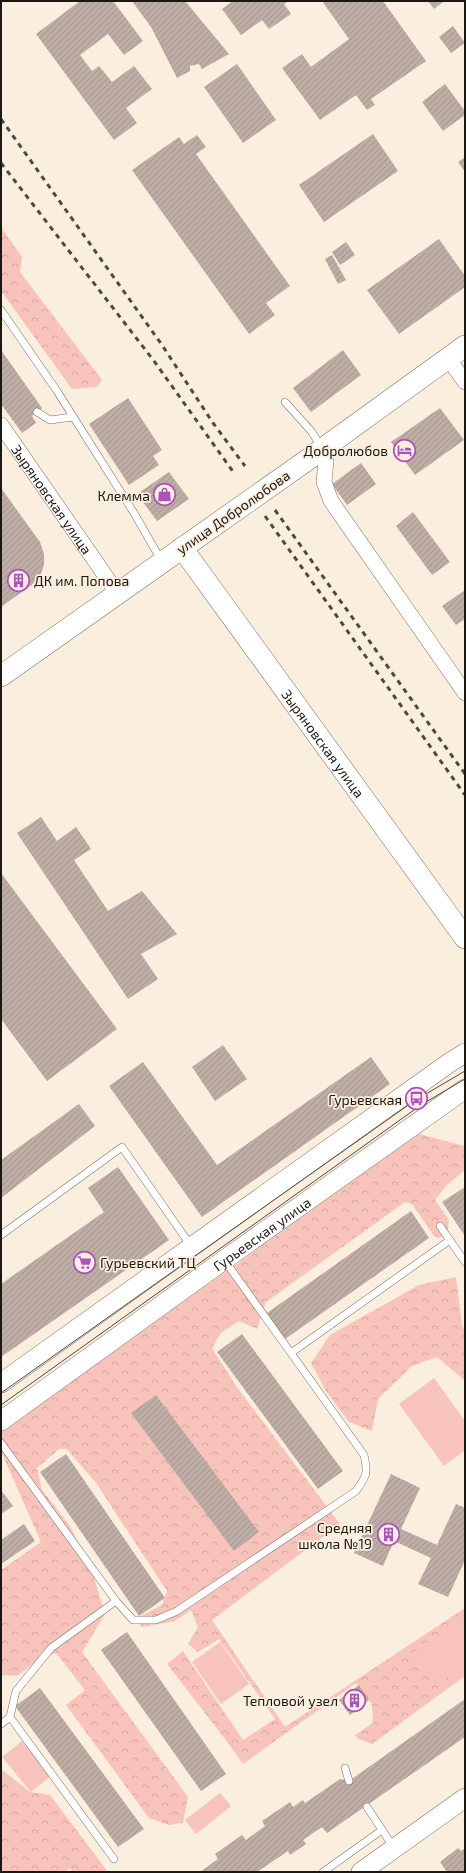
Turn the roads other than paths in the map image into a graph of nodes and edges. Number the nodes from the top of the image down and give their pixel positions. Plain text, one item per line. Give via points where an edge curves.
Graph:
1 (1, 310) edge
2 (465, 346) edge
3 (448, 358) junction
4 (465, 382) edge
5 (285, 402) dead end
6 (37, 412) dead end
7 (73, 417) junction
8 (1, 425) edge
9 (323, 448) junction
10 (182, 548) junction
11 (162, 562) junction
12 (118, 594) junction
13 (1, 676) edge
14 (465, 693) edge
15 (465, 938) edge
16 (465, 1053) edge
17 (465, 1089) edge
18 (440, 1226) dead end
19 (1, 1235) edge
20 (450, 1240) junction
21 (191, 1247) junction
22 (224, 1260) junction
23 (465, 1262) edge
24 (291, 1353) junction
25 (1, 1383) edge
26 (1, 1421) edge
27 (1, 1443) edge
28 (116, 1602) junction
29 (10, 1717) junction
30 (1, 1724) edge
31 (344, 1768) dead end
32 (349, 1781) dead end
33 (465, 1798) edge
34 (367, 1807) dead end
35 (382, 1830) junction
36 (394, 1848) junction
37 (114, 1859) dead end
38 (323, 1872) edge
39 (361, 1872) edge

1 - 7 lane
2 - 3 main road, улица Добролюбова
3 - 4 street
3 - 9 main road, улица Добролюбова
5 - 9 lane
6 - 7 lane via 50,420
7 - 11 lane
8 - 12 street, Зыряновская улица
9 - 10 main road, улица Добролюбова, bridge
9 - 14 street via 326,461 324,482 331,501
10 - 11 main road, улица Добролюбова
10 - 15 main road, Зыряновская улица
11 - 12 main road, улица Добролюбова
12 - 13 main road, улица Добролюбова
16 - 21 street
17 - 22 street, Гурьевская улица
18 - 20 lane
19 - 21 lane via 122,1147
20 - 23 lane
20 - 24 lane
21 - 25 street
22 - 24 lane
22 - 26 street, Гурьевская улица
24 - 28 lane via 364,1455 366,1477 356,1491 177,1611 156,1620 133,1620
27 - 28 lane
28 - 29 lane via 51,1648 16,1690
29 - 30 lane
29 - 37 lane
31 - 32 lane
33 - 36 street
34 - 35 lane
35 - 36 lane
35 - 38 lane
36 - 39 street

